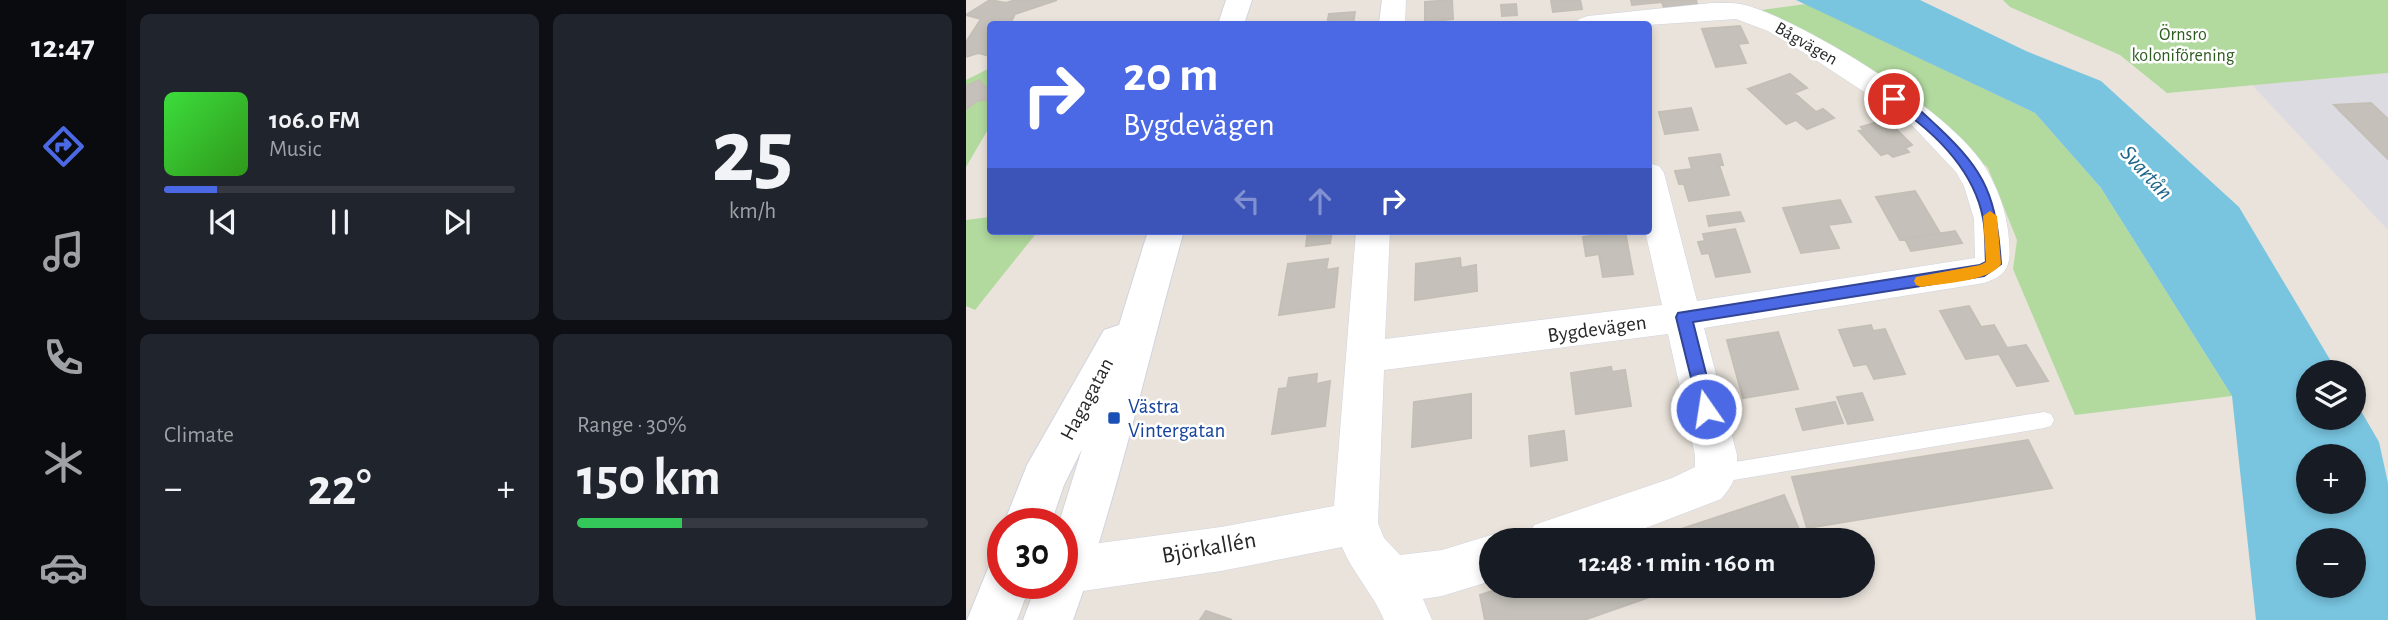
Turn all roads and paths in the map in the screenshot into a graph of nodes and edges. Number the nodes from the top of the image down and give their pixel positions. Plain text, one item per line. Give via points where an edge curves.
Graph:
1 (1239, 0) edge
2 (1394, 0) edge
3 (1604, 18) edge
4 (1232, 21) edge
5 (1392, 21) edge
6 (1652, 189) edge
7 (1165, 235) edge
8 (1373, 235) edge
9 (1991, 265) joint
10 (1151, 276) junction
11 (1684, 317) junction
12 (1366, 357) junction
13 (2044, 420) dead end
14 (1716, 474) junction
15 (1033, 508) edge
16 (1355, 524) junction
17 (1588, 528) edge
18 (1078, 534) edge
19 (1479, 562) edge
20 (1078, 569) edge
21 (1000, 599) edge
22 (1055, 599) edge
23 (1399, 600) edge
24 (992, 620) edge
25 (1048, 620) edge

1 - 4 street
2 - 5 street
3 - 9 street, Bågvägen via 1740,11 1824,53 1917,114 1968,166 1991,219
6 - 11 street
7 - 10 street, Hagagatan
8 - 12 street
9 - 11 street, Bygdevägen via 1971,273
10 - 15 street, Hagagatan via 1043,480
10 - 18 street, Hagagatan via 1102,465
11 - 12 street, Bygdevägen
11 - 14 street via 1716,455
12 - 16 street
13 - 14 lane
14 - 17 street via 1706,485 1678,497
16 - 20 street, Björkallén
16 - 23 street via 1368,554
19 - 23 street via 1442,573
21 - 24 street
22 - 25 street, Hagagatan

